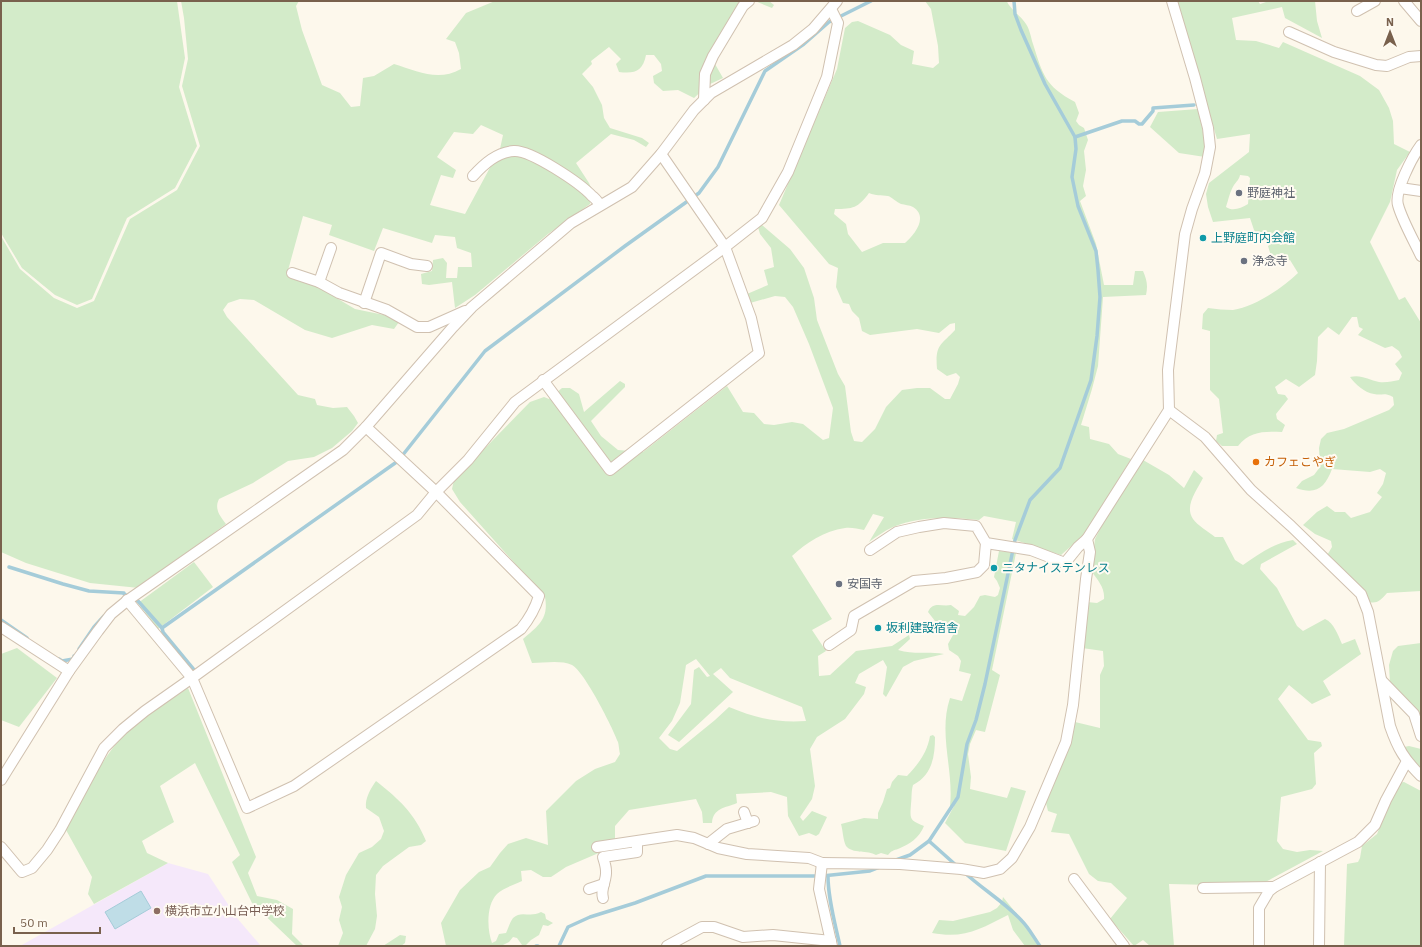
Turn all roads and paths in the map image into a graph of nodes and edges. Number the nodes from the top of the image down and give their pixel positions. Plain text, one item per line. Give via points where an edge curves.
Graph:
1 (749, 1) edge
2 (1172, 1) edge
3 (1376, 1) edge
4 (1404, 1) edge
5 (834, 7) edge
6 (1357, 11) dead end
7 (1421, 21) edge
8 (1289, 32) dead end
9 (1421, 56) edge
10 (704, 100) junction
11 (1421, 145) edge
12 (660, 154) junction
13 (473, 176) dead end
14 (1400, 188) junction
15 (1421, 191) edge
16 (600, 205) junction
17 (1418, 244) edge
18 (725, 247) junction
19 (330, 248) dead end
20 (1421, 256) edge
21 (427, 266) dead end
22 (292, 273) dead end
23 (319, 282) junction
24 (364, 303) junction
25 (472, 307) junction
26 (544, 380) junction
27 (1170, 410) junction
28 (366, 427) junction
29 (436, 492) junction
30 (1087, 540) junction
31 (986, 543) junction
32 (870, 550) dead end
33 (130, 598) junction
34 (1, 626) edge
35 (829, 645) dead end
36 (69, 671) junction
37 (192, 678) junction
38 (1382, 681) junction
39 (1421, 736) edge
40 (1407, 762) junction
41 (4, 768) edge
42 (1421, 776) edge
43 (1, 780) edge
44 (744, 812) dead end
45 (637, 842) junction
46 (708, 844) junction
47 (1, 846) edge
48 (597, 847) dead end
49 (1320, 862) junction
50 (822, 866) junction
51 (1074, 879) dead end
52 (604, 884) junction
53 (1274, 887) junction
54 (589, 888) dead end
55 (1203, 888) dead end
56 (603, 898) dead end
57 (831, 944) edge
58 (667, 946) edge
59 (1124, 946) edge
60 (1259, 946) edge
61 (1319, 946) edge

1 - 10 street via 743,6 713,56 705,74
2 - 27 street via 1195,78 1208,128 1210,147 1205,173 1185,234 1168,370
3 - 6 street
4 - 7 street
5 - 10 street via 793,45 711,93
5 - 18 street via 838,23 827,77 788,172 762,218
8 - 9 street via 1334,52 1376,65 1387,66 1409,57
10 - 12 street
11 - 14 street via 1407,168
12 - 16 street via 632,187
12 - 18 street
13 - 16 street via 499,154 514,151 528,154 562,173 593,196
14 - 15 street
14 - 17 street via 1397,203
16 - 25 street via 571,223
17 - 20 street
18 - 26 street
18 - 26 street via 751,318 759,353 610,470
19 - 23 street
21 - 24 street via 411,264 381,253
22 - 23 street
23 - 24 street
24 - 25 street via 387,310 417,326 429,326
25 - 28 street
26 - 29 street via 515,402 468,460
27 - 30 street
27 - 38 street via 1205,437 1251,490 1361,594 1368,612
28 - 29 street
28 - 33 street via 343,450
29 - 37 street via 417,514
29 - 37 street via 539,596 530,619 521,629 294,786 247,808
30 - 31 street via 1065,563 1031,550
30 - 50 street via 1090,552 1073,706 1066,742 1030,827 1012,858 1000,869 984,873 894,864
31 - 32 street via 976,526 944,523 897,532
31 - 35 street via 984,565 977,572 914,581 854,616 851,630
33 - 36 street via 111,614
33 - 37 street
34 - 36 street
36 - 41 street
37 - 47 street via 145,711 104,748 60,830 32,868 22,872
38 - 39 street via 1414,714
38 - 40 street via 1390,726 1396,744
40 - 42 street
40 - 49 street via 1375,825 1358,842
41 - 43 street
44 - 46 street via 751,822 727,829
45 - 46 street via 677,835
45 - 48 street
45 - 52 street via 637,852 603,857 606,871
46 - 50 street via 747,854 809,858
49 - 53 street
49 - 61 street
50 - 57 street via 819,888
51 - 59 street
52 - 54 street
52 - 56 street via 601,892
53 - 55 street
53 - 60 street via 1259,908
57 - 58 street via 773,935 743,937 714,927 702,927

